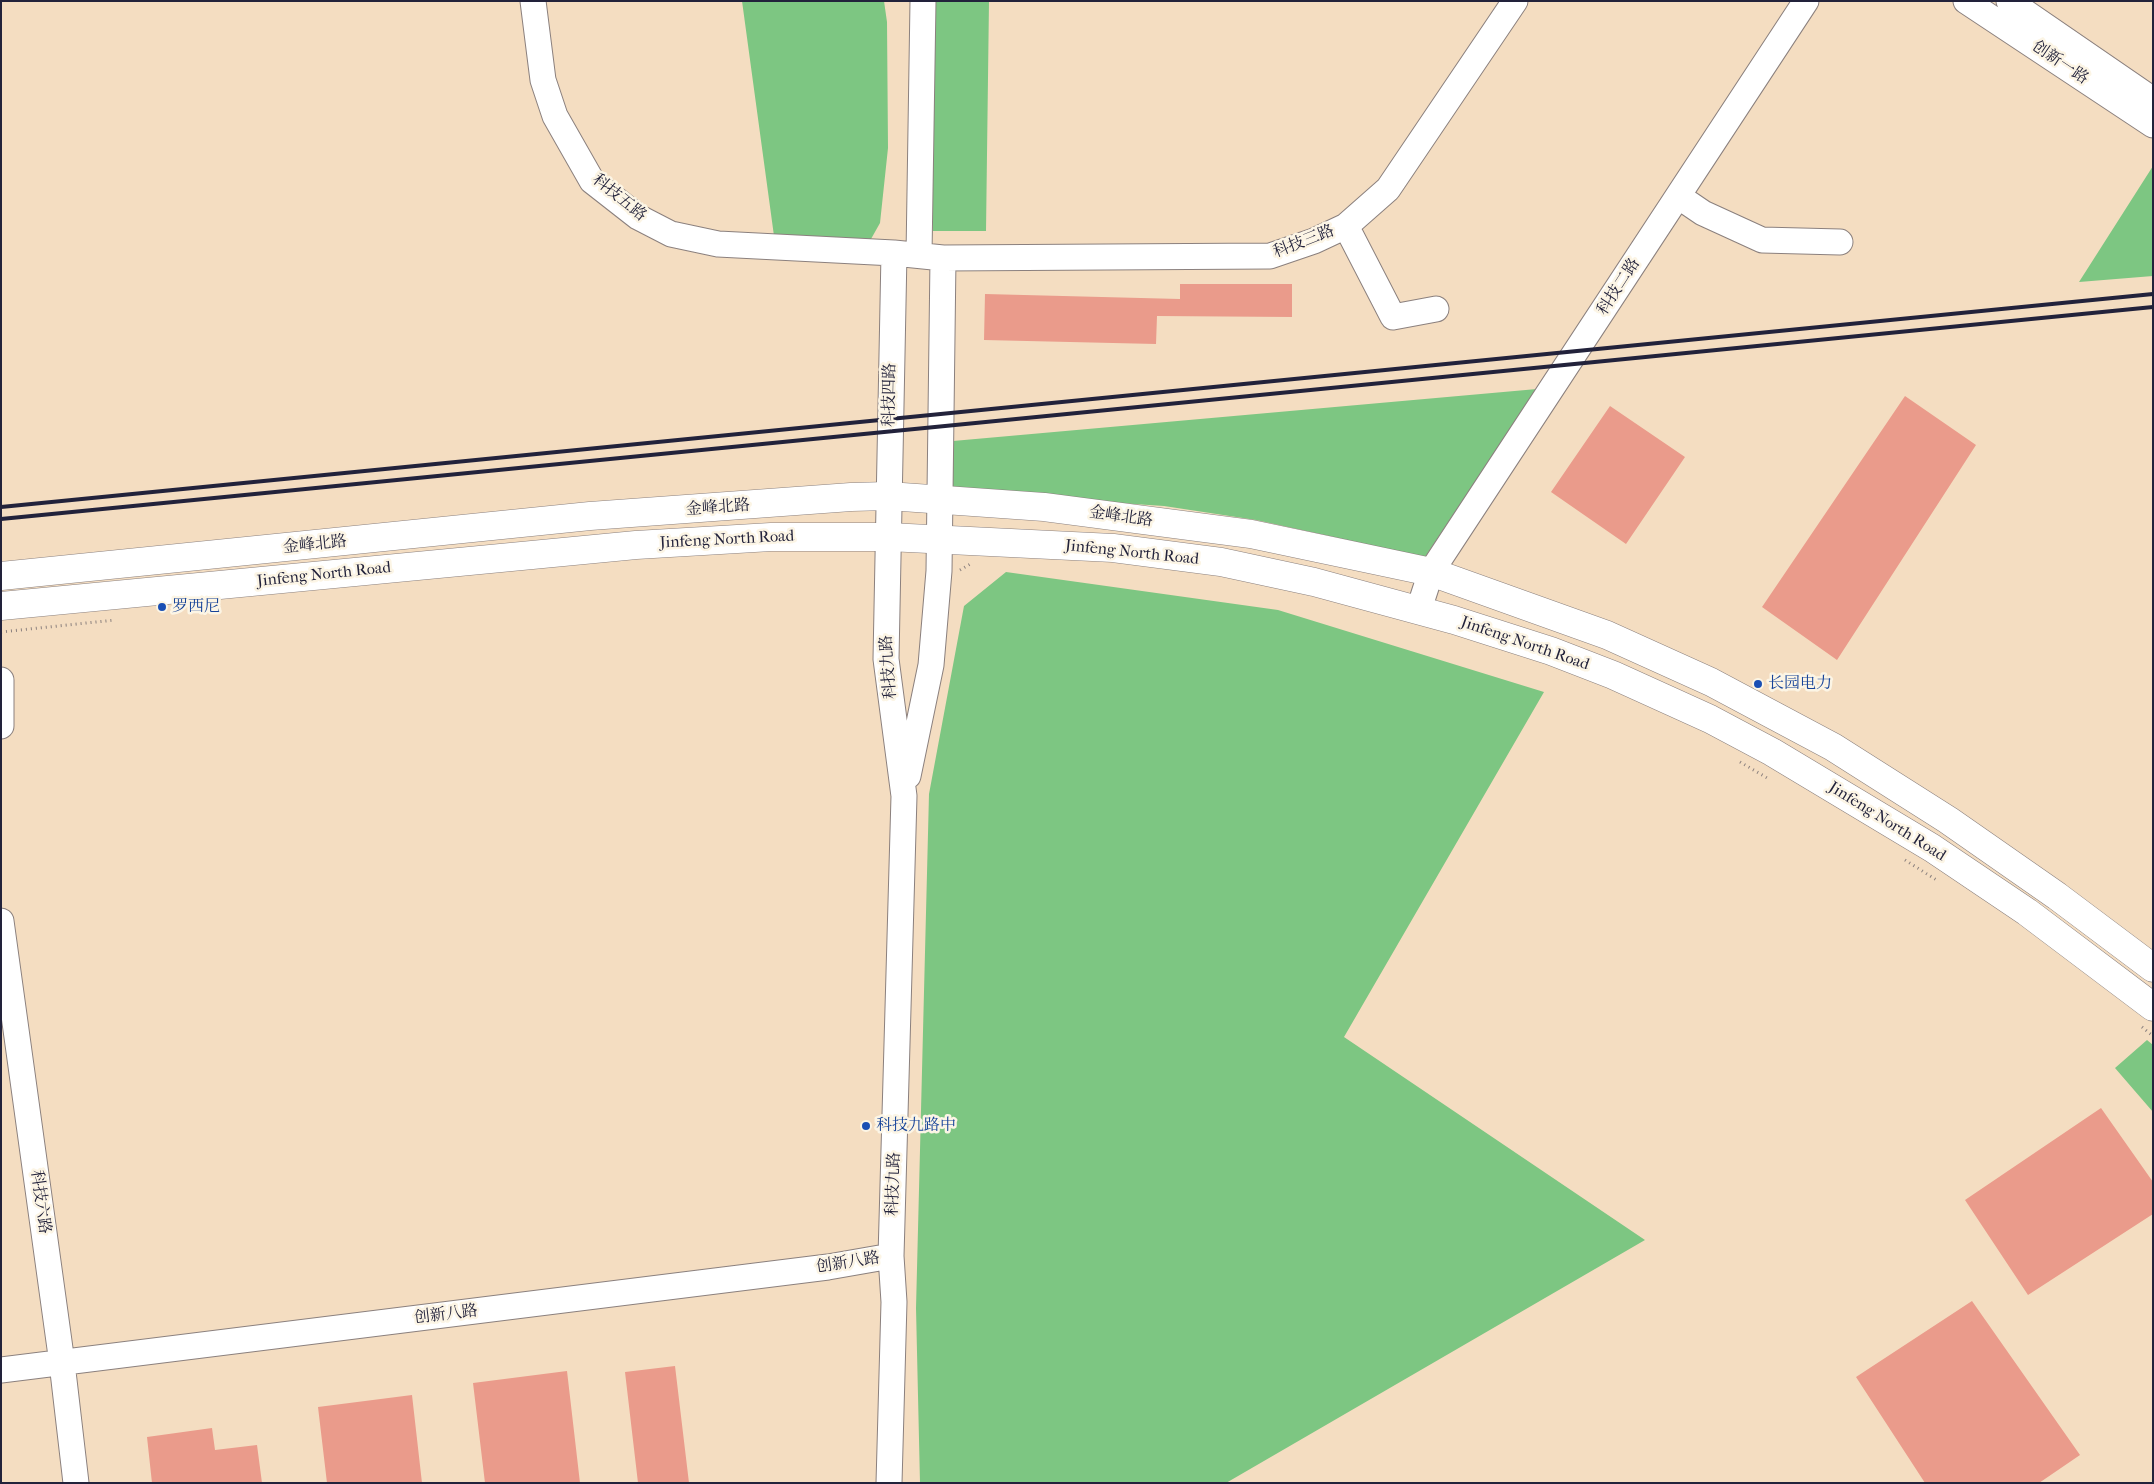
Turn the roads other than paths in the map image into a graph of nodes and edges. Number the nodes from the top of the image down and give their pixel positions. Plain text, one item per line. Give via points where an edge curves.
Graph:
1 (532, 1) edge
2 (923, 1) edge
3 (1515, 1) edge
4 (1806, 1) edge
5 (1966, 1) edge
6 (2008, 1) edge
7 (2153, 100) edge
8 (2153, 125) edge
9 (1678, 196) junction
10 (1346, 226) junction
11 (1840, 242) dead end
12 (894, 253) junction
13 (931, 256) junction
14 (1436, 309) dead end
15 (888, 496) junction
16 (941, 500) junction
17 (888, 537) junction
18 (939, 540) junction
19 (1431, 572) junction
20 (1, 576) edge
21 (1, 606) edge
22 (1419, 609) junction
23 (1, 680) edge
24 (1, 726) edge
25 (904, 796) junction
26 (1, 921) edge
27 (2153, 968) edge
28 (2145, 1016) edge
29 (891, 1256) junction
30 (62, 1363) junction
31 (1, 1370) edge
32 (76, 1483) edge
33 (889, 1483) edge

1 - 12 street, 科技五路 via 543,80 555,116 592,181 638,217 671,234 718,244
2 - 13 street
3 - 10 street, 科技三路 via 1388,189
4 - 9 street, 科技二路
5 - 8 street, 创新一路
6 - 7 street
9 - 11 street via 1703,213 1762,240
9 - 19 street, 科技二路
10 - 13 street, 科技三路 via 1270,256
10 - 14 street via 1393,317
12 - 13 street, 科技五路
12 - 15 street, 科技四路
13 - 16 street
15 - 16 main road, 金峰北路
15 - 17 street, 科技四路
15 - 20 main road, 金峰北路 via 590,516
16 - 18 street
16 - 19 main road, 金峰北路 via 1044,507 1251,534
17 - 18 main road, Jinfeng North Road
17 - 21 main road, Jinfeng North Road via 770,537 636,545
17 - 25 street, 科技九路 via 886,659
18 - 22 main road, Jinfeng North Road via 1113,548 1221,562
18 - 25 street, 科技九路 via 931,665
19 - 22 street, 科技二路
19 - 27 main road, Jinfeng North Road via 1607,635 1711,682 1833,747 1948,820
22 - 28 main road, Jinfeng North Road via 1614,675 1710,718 1772,752 1940,853 2027,912
23 - 24 street
25 - 29 street, 科技九路
26 - 30 street, 科技六路
29 - 30 street, 创新八路 via 828,1267
29 - 33 street, 科技九路 via 894,1302
30 - 31 street, 创新八路
30 - 32 street, 科技六路

